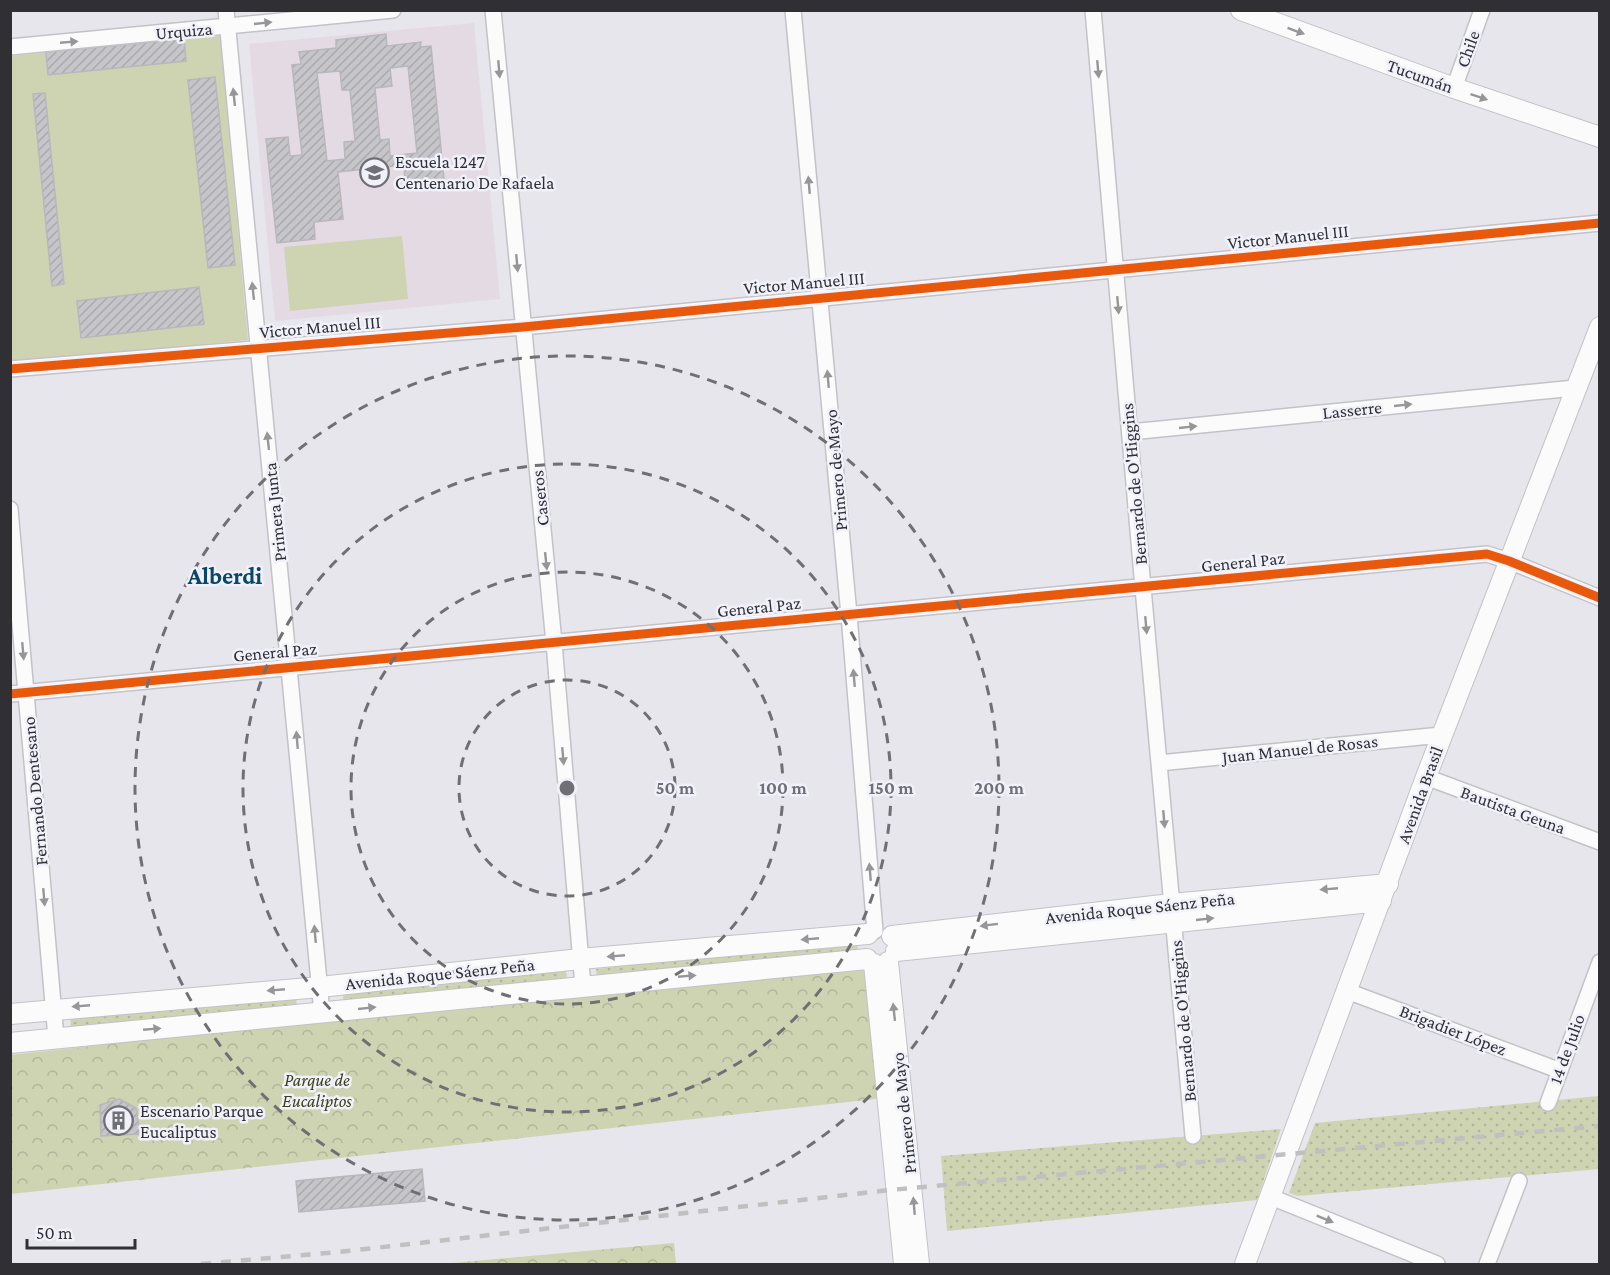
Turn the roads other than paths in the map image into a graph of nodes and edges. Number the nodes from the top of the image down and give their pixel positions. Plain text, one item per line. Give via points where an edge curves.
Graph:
1 (226, 10) edge
2 (393, 10) edge
3 (493, 10) edge
4 (793, 10) edge
5 (1093, 10) edge
6 (1241, 10) edge
7 (1482, 10) edge
8 (227, 27) junction
9 (10, 47) edge
10 (1454, 88) junction
11 (1599, 136) edge
12 (1599, 223) edge
13 (1115, 270) junction
14 (820, 298) junction
15 (523, 327) junction
16 (1599, 327) edge
17 (259, 349) junction
18 (1593, 365) edge
19 (10, 369) edge
20 (1575, 388) junction
21 (1130, 432) junction
22 (10, 509) edge
23 (1509, 561) junction
24 (1143, 588) junction
25 (1599, 598) edge
26 (849, 615) junction
27 (554, 643) junction
28 (290, 667) junction
29 (26, 692) junction
30 (10, 694) edge
31 (1442, 735) junction
32 (1159, 763) junction
33 (1426, 777) junction
34 (1599, 842) edge
35 (1384, 893) junction
36 (1172, 913) junction
37 (880, 948) junction
38 (580, 959) junction
39 (1599, 962) edge
40 (582, 986) junction
41 (320, 987) junction
42 (1347, 991) junction
43 (53, 1009) junction
44 (322, 1013) junction
45 (10, 1014) edge
46 (56, 1038) junction
47 (10, 1043) edge
48 (1558, 1070) junction
49 (896, 1101) junction
50 (1548, 1103) dead end
51 (1193, 1136) dead end
52 (1519, 1181) dead end
53 (1271, 1197) junction
54 (904, 1264) edge
55 (919, 1264) edge
56 (1245, 1264) edge
57 (1437, 1264) edge
58 (1487, 1264) edge

1 - 8 street, Primera Junta
8 -> 2 street, Urquiza
3 -> 15 street, Caseros
14 -> 4 street, Primero de Mayo
5 -> 13 street, Bernardo de O'Higgins
6 -> 10 street, Tucumán
7 - 10 street, Chile
9 -> 8 street, Urquiza
17 -> 8 street, Primera Junta
10 -> 11 street, Tucumán
12 - 13 street, Victor Manuel III
13 - 14 street, Victor Manuel III
13 -> 21 street, Bernardo de O'Higgins
14 - 15 street, Victor Manuel III
26 -> 14 street, Primero de Mayo
15 - 17 street, Victor Manuel III
15 -> 27 street, Caseros
16 - 18 street, Avenida Brasil
17 - 19 street, Victor Manuel III
28 -> 17 street, Primera Junta
18 - 20 street, Avenida Brasil
21 -> 20 street, Lasserre
20 - 23 street, Avenida Brasil
21 - 24 street, Bernardo de O'Higgins
22 -> 29 street, Fernando Dentesano
23 - 24 street, General Paz via 1487,554
23 - 25 street, General Paz
23 - 31 street, Avenida Brasil
24 - 26 street, General Paz
24 -> 32 street, Bernardo de O'Higgins
26 - 27 street, General Paz
37 -> 26 street, Primero de Mayo
27 - 28 street, General Paz
27 -> 38 street, Caseros
28 - 29 street, General Paz
41 -> 28 street, Primera Junta
29 - 30 street, General Paz
29 -> 43 street, Fernando Dentesano
31 - 32 street, Juan Manuel de Rosas
31 - 33 street, Avenida Brasil
32 -> 36 street, Bernardo de O'Higgins
33 - 34 street, Bautista Geuna
33 - 35 street, Avenida Brasil
35 - 36 street, Avenida Roque Sáenz Peña
35 - 42 street, Avenida Brasil
36 - 37 street, Avenida Roque Sáenz Peña
36 - 51 street, Bernardo de O'Higgins
37 -> 38 street, Avenida Roque Sáenz Peña
40 -> 37 street, Avenida Roque Sáenz Peña
37 - 49 street, Primero de Mayo
38 - 40 street, Caseros
38 - 41 street, Avenida Roque Sáenz Peña
39 - 48 street, 14 de Julio
44 -> 40 street, Avenida Roque Sáenz Peña
41 -> 43 street, Avenida Roque Sáenz Peña
41 - 44 street, Primera Junta
42 - 48 street, Brigadier López
42 - 53 street, Avenida Brasil
43 - 45 street, Avenida Roque Sáenz Peña
43 - 46 street, Fernando Dentesano
46 -> 44 street, Avenida Roque Sáenz Peña
46 - 47 street, Avenida Roque Sáenz Peña
48 - 50 street, 14 de Julio
49 - 54 street, Primero de Mayo
55 -> 49 street, Primero de Mayo
52 - 58 street
53 - 56 street, Avenida Brasil
53 -> 57 street

